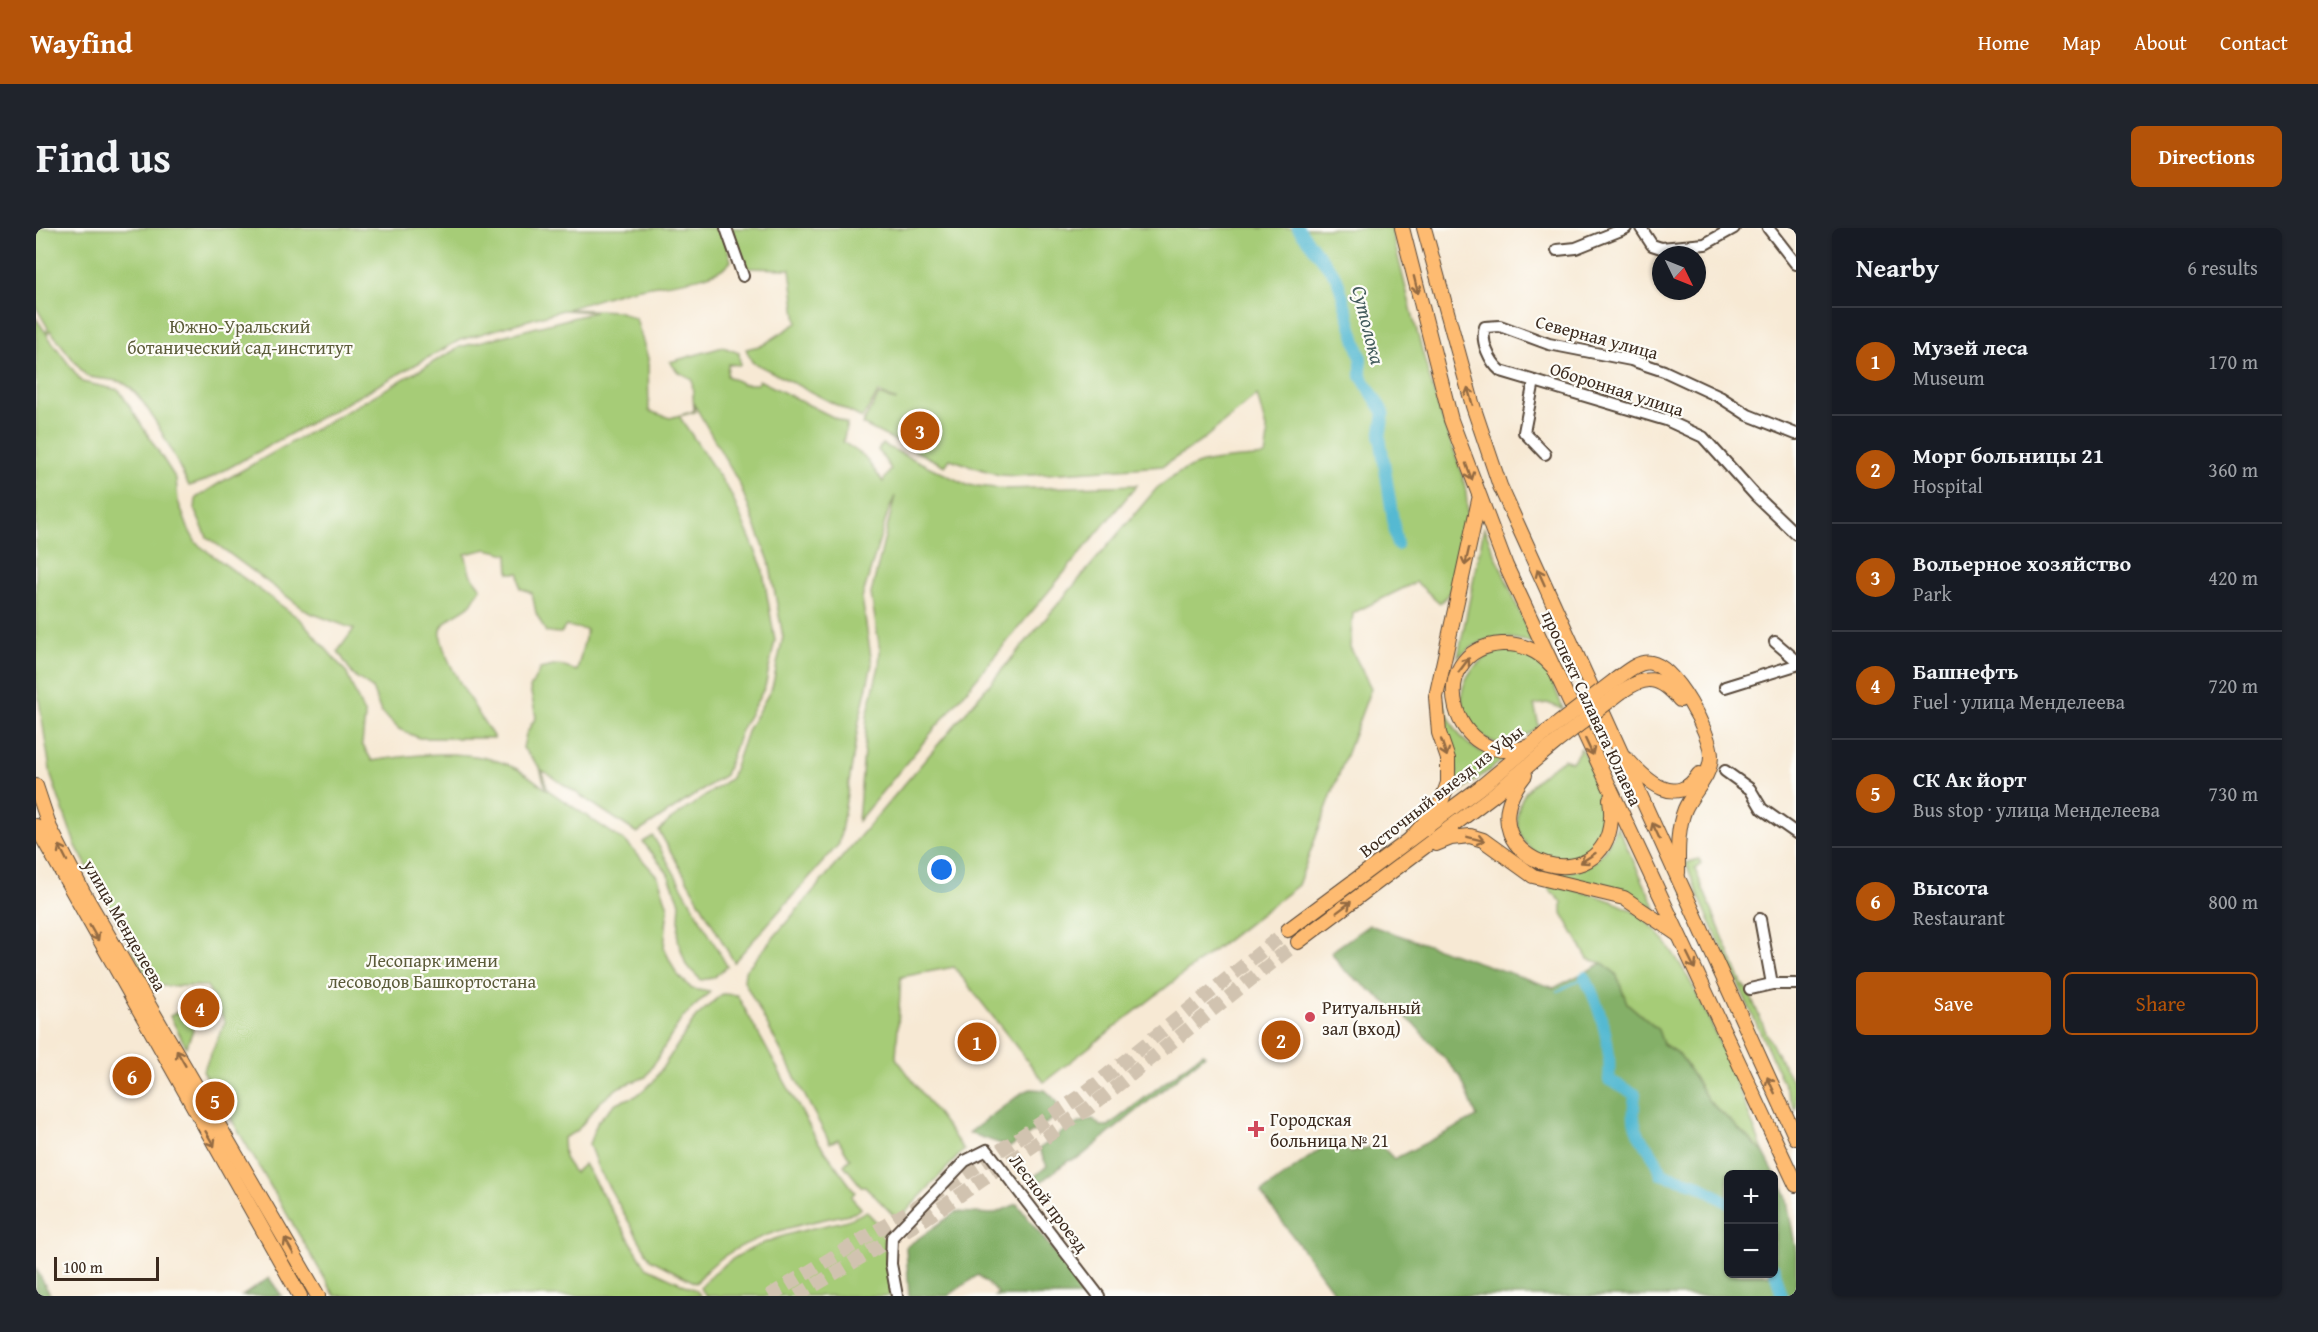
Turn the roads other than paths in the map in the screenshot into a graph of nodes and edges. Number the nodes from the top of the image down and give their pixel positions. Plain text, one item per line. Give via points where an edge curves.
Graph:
1 (726, 228) edge
2 (1402, 228) edge
3 (1424, 228) edge
4 (1626, 228) edge
5 (1641, 228) edge
6 (1734, 228) edge
7 (1768, 228) edge
8 (1557, 250) dead end
9 (1796, 264) edge
10 (743, 276) dead end
11 (1485, 327) joint
12 (1534, 381) junction
13 (1796, 434) edge
14 (1545, 454) dead end
15 (1479, 500) junction
16 (1796, 534) edge
17 (1775, 642) dead end
18 (1796, 660) edge
19 (1796, 665) edge
20 (1558, 671) junction
21 (1618, 686) junction
22 (1725, 687) dead end
23 (1550, 738) junction
24 (1531, 745) junction
25 (1619, 749) junction
26 (1542, 754) junction
27 (1725, 771) dead end
28 (36, 786) edge
29 (1609, 788) junction
30 (36, 826) edge
31 (1796, 833) edge
32 (1412, 838) junction
33 (1420, 850) junction
34 (1679, 881) junction
35 (1760, 919) dead end
36 (1288, 930) tunnel mouth
37 (1678, 935) junction
38 (1298, 942) tunnel mouth
39 (1772, 984) junction
40 (1796, 984) edge
41 (1750, 989) dead end
42 (1796, 1138) edge
43 (1796, 1185) edge
44 (300, 1296) edge
45 (318, 1296) edge
46 (897, 1296) edge
47 (1099, 1296) edge

1 - 10 street
2 -> 15 main road, проспект Салавата Юлаева via 1451,420
25 -> 3 main road, проспект Салавата Юлаева via 1500,486 1473,406
4 - 8 street via 1576,248
5 - 6 street via 1652,245 1662,248 1705,244
7 - 9 street
11 - 12 street, Оборонная улица via 1486,348 1495,366
11 - 13 street, Северная улица via 1500,326 1549,344 1631,360 1664,371
12 - 14 street via 1524,432
12 - 16 street, Оборонная улица via 1666,420 1703,437
15 - 20 main road, проспект Салавата Юлаева via 1506,566
15 -> 32 main road via 1436,697 1439,733 1448,759 1448,783 1440,804
17 - 18 street
19 - 22 street
24 -> 20 main road via 1496,748 1466,731 1454,708 1458,671 1477,651 1492,645 1514,644 1546,658
20 -> 29 main road, проспект Салавата Юлаева
21 - 23 main road, Восточный выезд из Уфы, bridge
21 - 25 main road via 1648,679 1670,689 1704,744 1706,758 1697,778 1671,791 1652,784
21 - 34 main road via 1641,664 1649,662 1665,669 1684,694 1709,741 1709,769 1685,810 1679,829
23 - 24 main road, Восточный выезд из Уфы
23 - 26 main road, Восточный выезд из Уфы
24 - 32 main road, Восточный выезд из Уфы
34 -> 25 main road, проспект Салавата Юлаева
29 -> 26 main road via 1612,823 1598,851 1582,863 1563,868 1536,862 1517,846 1508,814 1516,786
26 - 33 main road, Восточный выезд из Уфы
27 - 31 street via 1750,789 1762,809
45 -> 28 main road, улица Менделеева via 83,892 50,828
29 - 37 main road, проспект Салавата Юлаева
30 -> 44 main road, улица Менделеева
32 - 36 main road, Восточный выезд из Уфы
33 -> 37 main road via 1451,838 1470,836 1483,840 1533,876 1624,898
38 -> 33 main road, Восточный выезд из Уфы
42 -> 34 main road, проспект Салавата Юлаева
35 - 39 street
37 -> 43 main road, проспект Салавата Юлаева
39 - 40 street
39 - 41 street
46 - 47 street, Лесной проезд via 891,1264 892,1237 965,1161 987,1150

